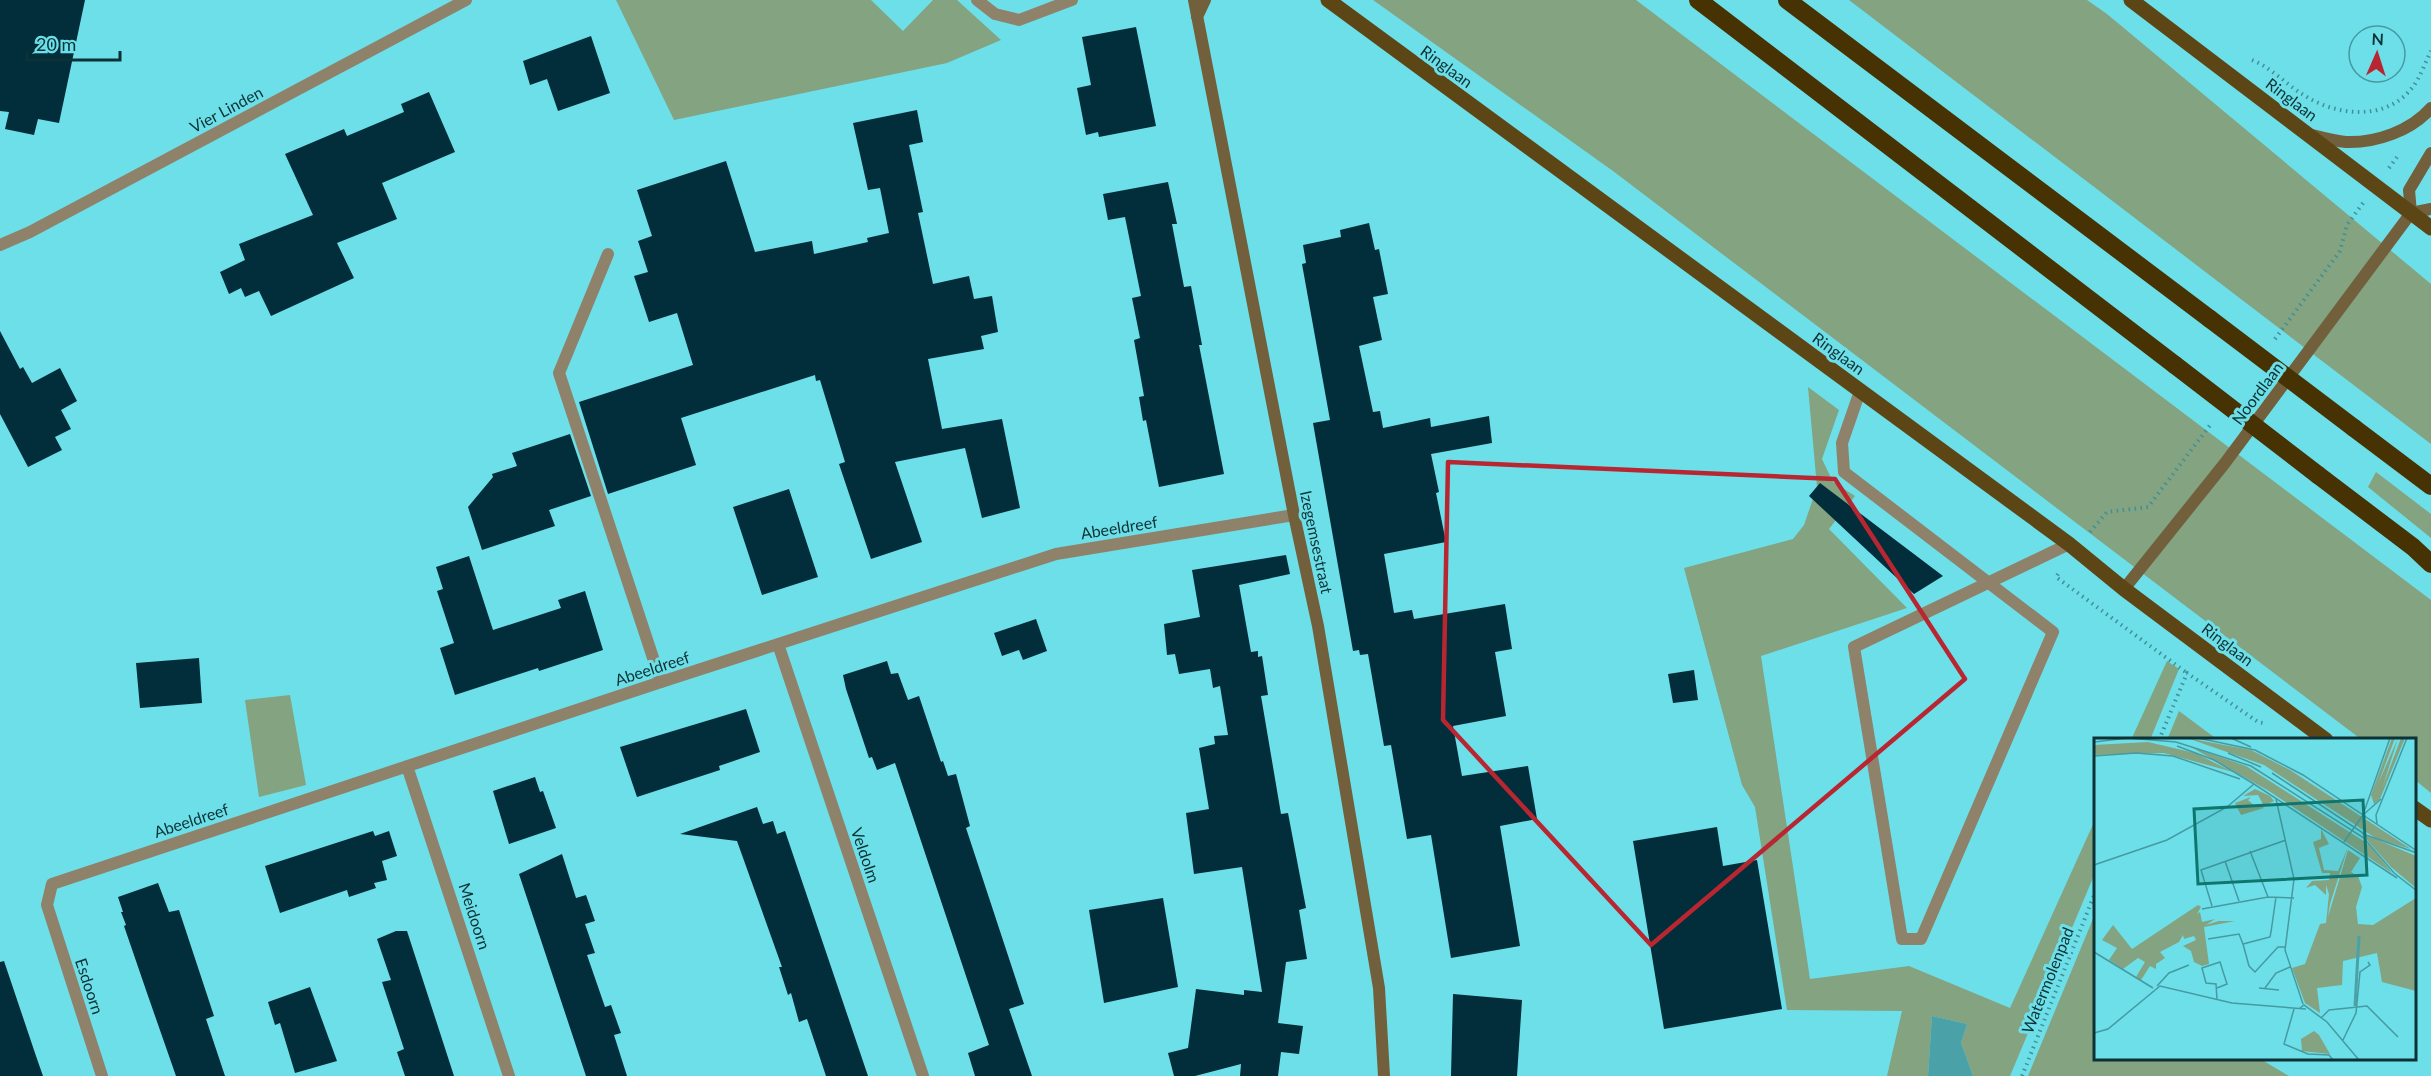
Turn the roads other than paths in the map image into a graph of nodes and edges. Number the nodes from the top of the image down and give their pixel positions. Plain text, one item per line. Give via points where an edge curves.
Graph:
1 (466, 0) edge
2 (977, 0) edge
3 (1072, 0) edge
4 (1194, 0) edge
5 (1205, 0) edge
6 (1328, 0) edge
7 (1698, 0) edge
8 (1787, 0) edge
9 (2131, 0) edge
10 (1197, 17) junction
11 (2431, 108) edge
12 (2308, 134) junction
13 (2431, 153) edge
14 (2431, 209) edge
15 (2411, 213) junction
16 (2431, 228) edge
17 (0, 246) edge
18 (608, 254) dead end
19 (1860, 391) junction
20 (2431, 486) edge
21 (1294, 515) junction
22 (2072, 547) junction
23 (2431, 564) edge
24 (1988, 583) junction
25 (2124, 589) junction
26 (778, 644) junction
27 (661, 682) junction
28 (2323, 738) edge
29 (407, 766) junction
30 (2416, 809) edge
31 (2431, 820) edge
32 (47, 905) joint
33 (102, 1076) edge
34 (509, 1076) edge
35 (923, 1076) edge
36 (1384, 1076) edge

1 - 17 street, Vier Linden
2 - 3 street via 995,14 1019,20
4 - 10 street, Izegemsestraat
5 - 10 street
6 - 19 main road, Ringlaan
7 - 23 highway, bridge
8 - 20 highway, bridge
9 - 12 main road, Ringlaan
10 - 21 street, Izegemsestraat
11 - 12 street via 2409,127 2392,135 2346,142
12 - 15 main road, Ringlaan
13 - 15 street via 2409,190
14 - 15 street
15 - 16 main road, Ringlaan
15 - 25 street, Noordlaan via 2225,463
18 - 27 street via 559,373
19 - 22 main road, Ringlaan
19 - 24 street via 1842,443 1844,472
21 - 26 street, Abeeldreef via 1056,554
21 - 36 street, Izegemsestraat via 1318,626 1379,988
22 - 24 street
22 - 25 main road, Ringlaan
24 - 24 street via 1854,646 1902,939 1921,939 2053,632
25 - 28 main road, Ringlaan
26 - 27 street, Abeeldreef
26 - 35 street, Veldolm
27 - 29 street, Abeeldreef
29 - 32 street, Abeeldreef via 52,884
29 - 34 street, Meidoorn
30 - 31 main road
32 - 33 street, Esdoorn

